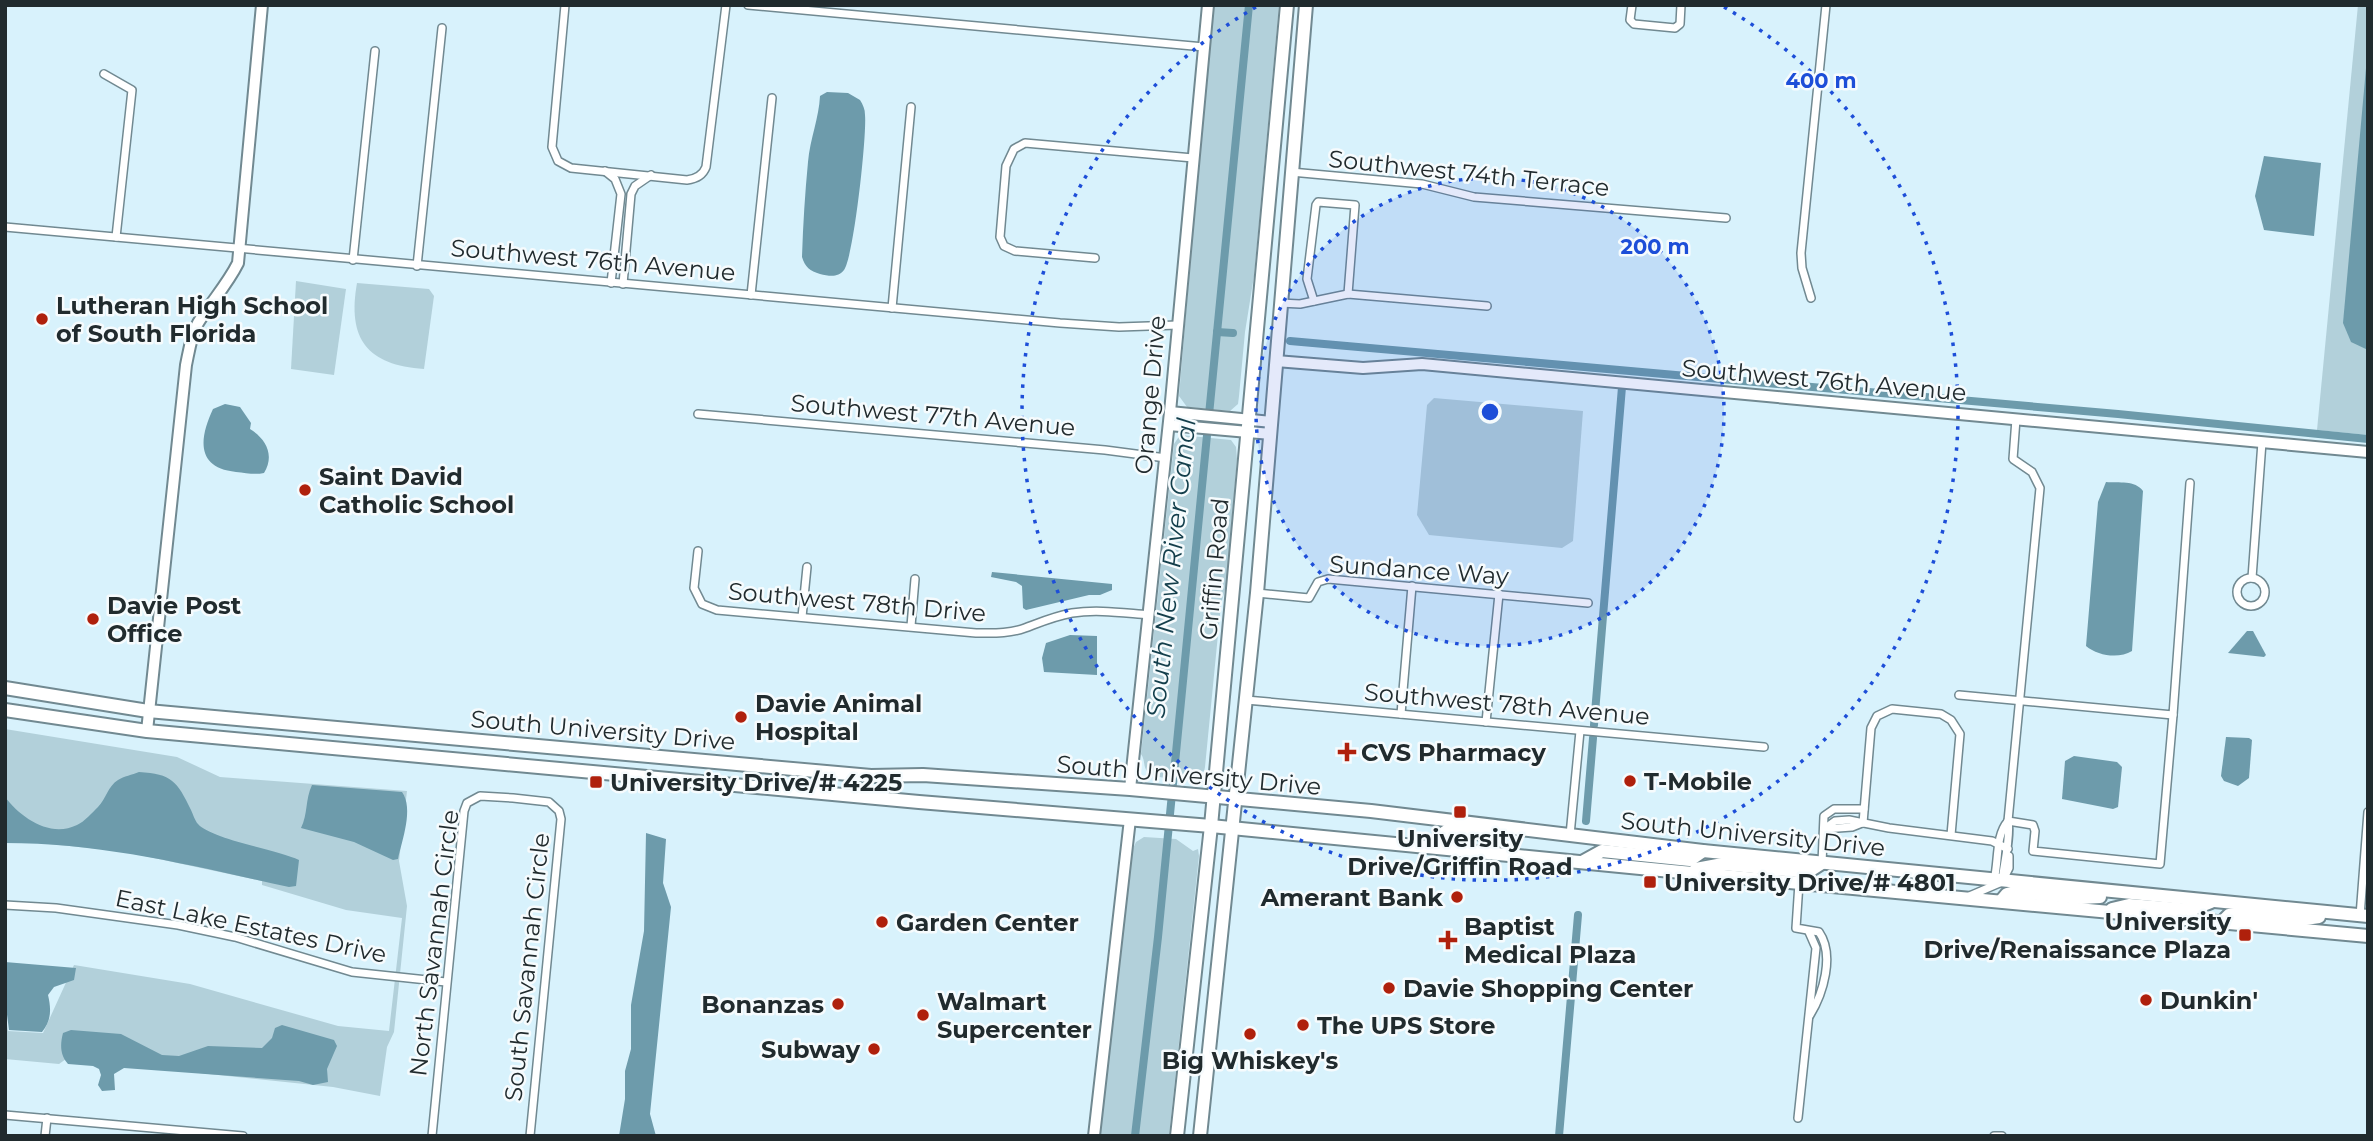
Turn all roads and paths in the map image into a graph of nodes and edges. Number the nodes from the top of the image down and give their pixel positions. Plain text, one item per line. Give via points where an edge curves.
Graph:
1 (262, 5) edge
2 (565, 5) edge
3 (726, 5) edge
4 (748, 5) edge
5 (1208, 5) edge
6 (1287, 5) edge
7 (1306, 5) edge
8 (1632, 5) edge
9 (1681, 5) edge
10 (1826, 5) edge
11 (442, 28) dead end
12 (1204, 47) junction
13 (375, 51) dead end
14 (104, 74) dead end
15 (772, 98) dead end
16 (911, 107) dead end
17 (1273, 148) junction
18 (1193, 158) junction
19 (605, 171) junction
20 (1291, 172) junction
21 (651, 175) junction
22 (1270, 181) junction
23 (1289, 199) junction
24 (1726, 218) dead end
25 (5, 227) edge
26 (116, 237) junction
27 (240, 250) junction
28 (1095, 258) dead end
29 (353, 260) junction
30 (417, 266) junction
31 (611, 283) junction
32 (623, 284) junction
33 (1348, 294) junction
34 (751, 295) junction
35 (1811, 298) dead end
36 (1314, 301) junction
37 (1280, 303) junction
38 (1487, 306) dead end
39 (892, 308) junction
40 (1178, 325) junction
41 (1276, 361) junction
42 (1170, 412) junction
43 (698, 414) dead end
44 (2016, 419) junction
45 (1169, 425) junction
46 (1248, 426) junction
47 (1271, 428) junction
48 (2262, 442) junction
49 (2368, 452) edge
50 (1166, 458) junction
51 (2190, 484) dead end
52 (698, 551) dead end
53 (807, 567) dead end
54 (2252, 578) dead end
55 (915, 579) dead end
56 (1412, 586) junction
57 (1256, 593) junction
58 (1499, 594) junction
59 (1588, 603) dead end
60 (1149, 615) junction
61 (802, 617) junction
62 (911, 626) junction
63 (5, 688) edge
64 (1959, 695) dead end
65 (2020, 699) junction
66 (1246, 700) junction
67 (5, 710) edge
68 (148, 711) junction
69 (1401, 714) junction
70 (2173, 715) junction
71 (1486, 722) junction
72 (146, 731) junction
73 (1580, 731) junction
74 (424, 735) junction
75 (1765, 747) dead end
76 (608, 752) junction
77 (422, 757) junction
78 (605, 774) junction
79 (1130, 789) junction
80 (513, 798) joint
81 (1213, 798) junction
82 (1235, 800) junction
83 (1850, 808) junction
84 (1864, 809) junction
85 (2368, 812) edge
86 (1130, 818) junction
87 (1849, 820) junction
88 (1863, 822) junction
89 (2009, 825) junction
90 (1211, 826) junction
91 (1233, 828) junction
92 (1824, 829) junction
93 (1565, 835) junction
94 (1951, 835) junction
95 (2004, 847) junction
96 (1439, 848) junction
97 (1703, 851) junction
98 (1582, 862) junction
99 (1822, 863) junction
100 (1671, 871) junction
101 (1998, 881) junction
102 (1799, 883) junction
103 (2109, 892) junction
104 (1967, 897) junction
105 (2001, 901) junction
106 (2212, 902) junction
107 (5, 905) edge
108 (2105, 911) junction
109 (2340, 914) junction
110 (2364, 916) edge
111 (2222, 922) junction
112 (1809, 932) junction
113 (2368, 936) edge
114 (1813, 976) junction
115 (1825, 976) junction
116 (446, 982) junction
117 (1808, 1019) junction
118 (5, 1115) edge
119 (47, 1118) junction
120 (1798, 1118) dead end
121 (45, 1136) edge
122 (243, 1136) edge
123 (432, 1136) edge
124 (530, 1136) edge
125 (1094, 1136) edge
126 (1177, 1136) edge
127 (1200, 1136) edge
128 (1994, 1136) edge
129 (2001, 1136) edge

1 - 27 street
2 - 19 street via 552,147 567,167
3 - 21 street via 705,172 693,179
4 - 12 street
5 - 12 street, Orange Drive
6 - 17 main road, Griffin Road
7 - 20 main road, Griffin Road
8 - 9 street via 1630,20 1634,24 1675,28 1680,24
10 - 35 street via 1801,253
11 - 30 street
12 - 18 street, Orange Drive
13 - 29 street
14 - 26 street via 132,90
15 - 34 street
16 - 39 street
17 - 20 main road via 1282,166
17 - 22 main road, Griffin Road
18 - 28 street via 1025,143 1014,149 1006,166 1000,237 1004,246 1014,251
18 - 40 street, Orange Drive
19 - 21 street
19 - 31 street via 615,179 621,194
20 - 23 main road, Griffin Road
20 - 24 street, Southwest 74th Terrace via 1422,184 1474,197
21 - 32 street via 631,194
22 - 23 main road
22 - 46 main road, Griffin Road
23 - 37 main road, Griffin Road
25 - 26 street, Southwest 76th Avenue
26 - 27 street, Southwest 76th Avenue
27 - 29 street, Southwest 76th Avenue
27 - 68 street via 229,283 198,323 188,353
29 - 30 street, Southwest 76th Avenue
30 - 31 street, Southwest 76th Avenue
31 - 32 street, Southwest 76th Avenue
32 - 34 street, Southwest 76th Avenue
33 - 36 street
33 - 36 street via 1355,205 1318,202 1307,279
33 - 38 street
34 - 39 street, Southwest 76th Avenue
36 - 37 street
37 - 41 main road, Griffin Road
39 - 40 street, Southwest 76th Avenue via 1119,327
40 - 42 street, Orange Drive
41 - 44 street, Southwest 76th Avenue via 1363,368 1422,364
41 - 47 main road, Griffin Road
42 - 45 street, Orange Drive
42 - 46 street via 1225,417
43 - 50 street, Southwest 77th Avenue
44 - 48 street, Southwest 76th Avenue
44 - 65 street via 2013,459 2032,472 2040,488
45 - 46 street via 1225,430
45 - 50 street, Orange Drive
46 - 47 street
46 - 81 main road, Griffin Road
47 - 57 main road, Griffin Road
48 - 49 street, Southwest 76th Avenue
48 - 54 street
50 - 60 street, Orange Drive
51 - 70 street
52 - 61 street, Southwest 78th Drive via 694,588 702,604 717,610
53 - 61 street
55 - 62 street
56 - 57 street, Sundance Way via 1323,579 1309,598
56 - 58 street, Sundance Way
56 - 69 street
57 - 66 main road, Griffin Road
58 - 59 street, Sundance Way
58 - 71 street
60 - 62 street, Southwest 78th Drive via 1073,613 1002,633
60 - 79 street, Orange Drive
61 - 62 street, Southwest 78th Drive
63 - 68 main road, South University Drive
64 - 65 street
65 - 70 street
65 - 89 street
66 - 69 street, Southwest 78th Avenue
66 - 82 main road, Griffin Road
67 - 72 main road, South University Drive
68 - 72 street
68 - 74 main road, South University Drive
69 - 71 street, Southwest 78th Avenue
70 - 89 street via 2160,864 2033,851 2033,825
71 - 73 street, Southwest 78th Avenue
72 - 77 main road, South University Drive
73 - 75 street, Southwest 78th Avenue
73 - 93 street
74 - 76 main road, South University Drive
74 - 77 main road
76 - 78 main road
76 - 79 main road, South University Drive via 871,776 923,775
77 - 78 main road, South University Drive
78 - 86 main road, South University Drive
79 - 81 main road, South University Drive
80 - 116 street, North Savannah Circle via 480,796 467,803 464,811
80 - 124 street, South Savannah Circle via 549,802 561,819
81 - 82 main road, South University Drive
81 - 90 main road, Griffin Road
82 - 91 main road, Griffin Road
82 - 93 main road, South University Drive
83 - 84 street
83 - 87 street
83 - 92 street via 1828,812 1822,822
84 - 88 street
84 - 94 street via 1871,728 1877,716 1892,709 1941,714 1959,734
85 - 110 street
86 - 90 main road, South University Drive
86 - 125 street
87 - 88 street
87 - 92 street via 1835,821
88 - 92 street
88 - 94 street
89 - 95 street via 2003,826
90 - 91 main road, South University Drive
90 - 126 main road, Griffin Road
91 - 96 main road, South University Drive
91 - 127 main road, Griffin Road
92 - 99 street
93 - 96 main road via 1529,839 1448,830 1442,834
93 - 97 main road, South University Drive
94 - 95 street
95 - 101 street
96 - 98 main road, South University Drive
97 - 98 main road via 1690,860 1602,851
97 - 99 main road, South University Drive
98 - 100 main road, South University Drive
99 - 100 main road via 1808,872 1723,864
99 - 101 main road, South University Drive
100 - 102 main road, South University Drive
101 - 103 main road, South University Drive
101 - 104 street
102 - 104 main road, South University Drive
102 - 112 street via 1796,928
103 - 105 main road via 2094,898 2015,892
103 - 106 main road, South University Drive
104 - 105 main road, South University Drive
105 - 108 main road, South University Drive
106 - 108 main road via 2191,910 2129,905
106 - 109 main road, South University Drive
107 - 116 street, East Lake Estates Drive via 178,925 352,972
108 - 111 main road, South University Drive
109 - 110 main road, South University Drive
109 - 111 main road via 2305,919 2236,914
111 - 113 main road, South University Drive
112 - 114 street via 1816,948
112 - 115 street via 1819,932 1824,939
114 - 115 street
114 - 117 street
115 - 117 street
116 - 123 street, North Savannah Circle
117 - 120 street
118 - 119 street
119 - 121 street
119 - 122 street
128 - 129 street

